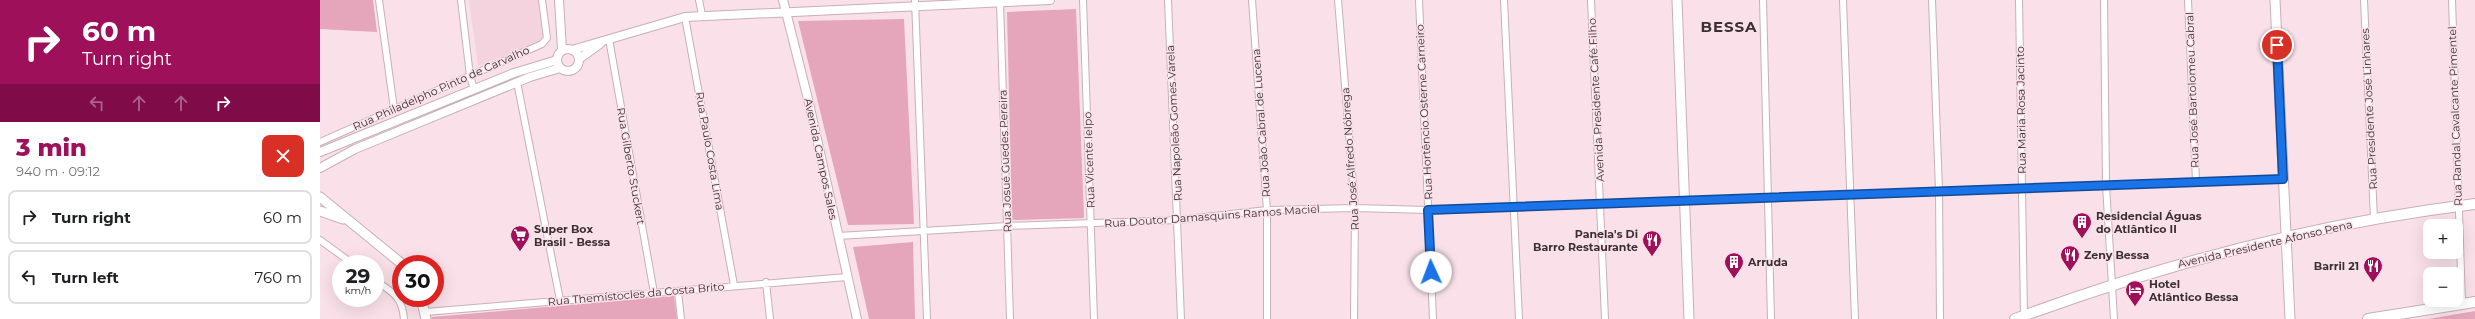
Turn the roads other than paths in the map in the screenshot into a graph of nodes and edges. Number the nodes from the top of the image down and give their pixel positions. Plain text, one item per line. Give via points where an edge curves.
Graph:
1 (379, 0) edge
2 (461, 0) edge
3 (542, 0) edge
4 (559, 0) edge
5 (699, 0) edge
6 (783, 0) edge
7 (1050, 0) edge
8 (1083, 0) edge
9 (1168, 0) edge
10 (1252, 0) edge
11 (1338, 0) edge
12 (1419, 0) edge
13 (1504, 0) edge
14 (1591, 0) edge
15 (1677, 0) edge
16 (1763, 0) edge
17 (1843, 0) edge
18 (1932, 0) edge
19 (2019, 0) edge
20 (2104, 0) edge
21 (2188, 0) edge
22 (2275, 0) edge
23 (2364, 0) edge
24 (2452, 0) edge
25 (915, 2) edge
26 (1000, 2) junction
27 (785, 12) junction
28 (702, 15) junction
29 (686, 16) junction
30 (606, 40) junction
31 (568, 50) junction
32 (579, 58) junction
33 (558, 64) junction
34 (470, 76) junction
35 (517, 82) junction
36 (474, 89) junction
37 (394, 109) junction
38 (320, 142) edge
39 (320, 152) edge
40 (320, 168) edge
41 (2283, 179) junction
42 (2196, 181) junction
43 (2106, 185) junction
44 (2023, 188) junction
45 (1939, 190) junction
46 (1851, 194) junction
47 (320, 197) edge
48 (1768, 198) junction
49 (1683, 202) junction
50 (1601, 204) junction
51 (2475, 204) edge
52 (2458, 206) junction
53 (1513, 207) junction
54 (1355, 208) junction
55 (1268, 210) junction
56 (1428, 210) junction
57 (320, 212) edge
58 (344, 219) junction
59 (2374, 219) junction
60 (1178, 220) junction
61 (1091, 224) junction
62 (1007, 226) junction
63 (922, 231) junction
64 (838, 236) junction
65 (2286, 238) junction
66 (320, 240) edge
67 (341, 255) edge
68 (392, 255) edge
69 (2461, 267) edge
70 (847, 277) junction
71 (766, 282) junction
72 (734, 285) junction
73 (2112, 286) junction
74 (384, 287) edge
75 (678, 292) junction
76 (654, 293) junction
77 (560, 300) junction
78 (2475, 302) edge
79 (2463, 303) edge
80 (2438, 307) edge
81 (426, 315) edge
82 (2020, 317) edge
83 (404, 319) edge
84 (681, 319) edge
85 (770, 319) edge
86 (857, 319) edge
87 (927, 319) edge
88 (1010, 319) edge
89 (1094, 319) edge
90 (1181, 319) edge
91 (1267, 319) edge
92 (1354, 319) edge
93 (1433, 319) edge
94 (1519, 319) edge
95 (1605, 319) edge
96 (1688, 319) edge
97 (1772, 319) edge
98 (1855, 319) edge
99 (1940, 319) edge
100 (2114, 319) edge
101 (2290, 319) edge
102 (2368, 319) edge

1 - 37 street
2 - 34 street
3 - 34 street, Rua Philadelpho Pinto de Carvalho via 545,42
4 - 31 street via 562,30
5 - 28 street
6 - 27 street, Avenida Campos Sales
7 - 26 street
8 - 61 street, Rua Vicente Ielpo
9 - 60 street, Rua Napoleão Gomes Varela
10 - 55 street, Rua João Cabral de Lucena
11 - 54 street, Rua José Alfredo Nóbrega
12 - 56 street, Rua Hortêncio Osterne Carneiro
13 - 53 street
14 - 50 street, Avenida Presidente Café Filho
15 - 49 main road
16 - 48 street
17 - 46 street
18 - 45 street
19 - 44 street, Rua Maria Rosa Jacinto
20 - 43 street
21 - 42 street, Rua José Bartolomeu Cabral
22 - 41 main road
23 - 59 street, Rua Presidente José Linhares
24 - 52 street, Rua Randal Cavalcante Pimentel
25 - 26 street
25 - 27 street
25 - 63 street
26 - 62 street, Rua Josué Guedes Pereira
27 - 28 street
27 - 64 street, Avenida Campos Sales via 809,103
28 - 29 street
29 - 30 street
29 - 72 street, Rua Paulo Costa Lima
30 - 31 street
30 - 32 street
30 - 76 street, Rua Gilberto Stuckert
31 - 32 street
31 - 33 street
32 - 33 street via 573,70 564,70
33 - 35 street, Rua Philadelpho Pinto de Carvalho
33 - 36 street, Rua Philadelpho Pinto de Carvalho via 528,67
34 - 36 street
34 - 37 street, Rua Philadelpho Pinto de Carvalho
35 - 40 street, Rua Philadelpho Pinto de Carvalho via 348,152
35 - 77 street
36 - 39 street, Rua Philadelpho Pinto de Carvalho
37 - 38 street, Rua Philadelpho Pinto de Carvalho
41 - 42 street, Rua Doutor Damasquins Ramos Maciel
41 - 65 main road
42 - 43 street, Rua Doutor Damasquins Ramos Maciel
43 - 44 street, Rua Doutor Damasquins Ramos Maciel
43 - 73 street
44 - 45 street, Rua Doutor Damasquins Ramos Maciel
44 - 82 street, Rua Maria Rosa Jacinto
45 - 46 street, Rua Doutor Damasquins Ramos Maciel
45 - 99 street
46 - 48 street, Rua Doutor Damasquins Ramos Maciel
46 - 98 street
47 - 58 main road
48 - 49 street, Rua Doutor Damasquins Ramos Maciel
48 - 97 street
49 - 50 street, Rua Doutor Damasquins Ramos Maciel
49 - 96 main road
50 - 53 street, Rua Doutor Damasquins Ramos Maciel
50 - 95 street, Avenida Presidente Café Filho
51 - 52 main road, Avenida Presidente Afonso Pena
52 - 59 main road, Avenida Presidente Afonso Pena
52 - 69 street, Rua Randal Cavalcante Pimentel
53 - 56 street, Rua Doutor Damasquins Ramos Maciel
53 - 94 street
54 - 55 street, Rua Doutor Damasquins Ramos Maciel
54 - 56 street, Rua Doutor Damasquins Ramos Maciel
54 - 92 street, Rua José Alfredo Nóbrega
55 - 60 street, Rua Doutor Damasquins Ramos Maciel
55 - 91 street, Rua João Cabral de Lucena
56 - 93 street, Rua Hortêncio Osterne Carneiro
57 - 58 main road
58 - 68 main road
59 - 65 main road, Avenida Presidente Afonso Pena
60 - 61 street, Rua Doutor Damasquins Ramos Maciel
60 - 90 street, Rua Napoleão Gomes Varela
61 - 62 street, Rua Doutor Damasquins Ramos Maciel
61 - 89 street, Rua Vicente Ielpo
62 - 63 street, Rua Doutor Damasquins Ramos Maciel
62 - 88 street, Rua Josué Guedes Pereira
63 - 64 street, Rua Doutor Damasquins Ramos Maciel
63 - 87 street
64 - 70 street, Avenida Campos Sales
65 - 73 main road, Avenida Presidente Afonso Pena via 2185,262
65 - 101 main road
66 - 67 street
70 - 71 street, Rua Themístocles da Costa Brito
70 - 86 street, Avenida Campos Sales
71 - 72 street, Rua Themístocles da Costa Brito
71 - 85 street
72 - 75 street, Rua Themístocles da Costa Brito
73 - 82 main road, Avenida Presidente Afonso Pena
73 - 100 street
74 - 83 street via 399,298 403,305
75 - 76 street, Rua Themístocles da Costa Brito
75 - 84 street
76 - 77 street, Rua Themístocles da Costa Brito
77 - 81 street, Rua Themístocles da Costa Brito
78 - 79 main road
80 - 102 main road

